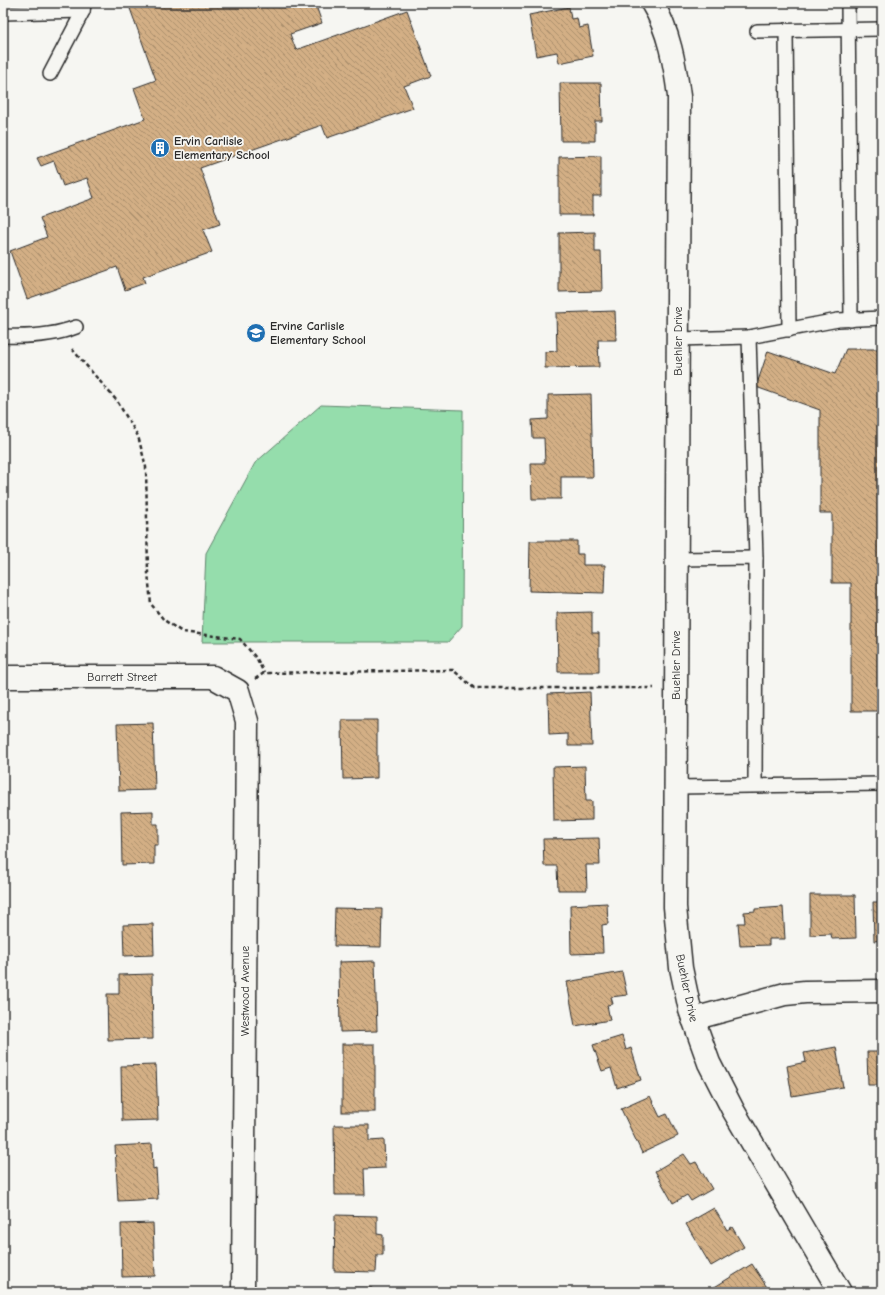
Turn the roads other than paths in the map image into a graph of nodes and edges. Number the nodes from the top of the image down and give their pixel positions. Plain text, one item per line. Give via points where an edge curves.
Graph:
1 (848, 3) edge
2 (657, 4) edge
3 (84, 7) edge
4 (3, 13) edge
5 (882, 29) edge
6 (757, 30) dead end
7 (786, 30) junction
8 (849, 30) junction
9 (50, 74) dead end
10 (882, 318) edge
11 (851, 320) junction
12 (70, 329) road end
13 (789, 330) junction
14 (3, 336) edge
15 (749, 337) junction
16 (678, 339) junction
17 (756, 558) junction
18 (677, 559) junction
19 (3, 677) edge
20 (238, 691) joint
21 (882, 784) edge
22 (755, 786) junction
23 (676, 787) junction
24 (882, 991) edge
25 (693, 1019) junction
26 (243, 1292) edge
27 (840, 1292) edge

1 - 8 lane
2 - 16 street, Buehler Drive via 668,40 679,96
3 - 4 lane
3 - 9 lane
5 - 8 lane
6 - 7 lane
7 - 8 lane
7 - 13 lane
8 - 11 lane
10 - 11 lane
11 - 13 lane via 838,320
12 - 14 lane via 22,337
13 - 15 lane
15 - 16 lane
15 - 17 lane
16 - 18 street, Buehler Drive
17 - 18 lane
17 - 22 lane
18 - 23 street, Buehler Drive
19 - 20 street, Barrett Street via 213,677
20 - 26 street, Westwood Avenue via 247,721
21 - 22 lane
22 - 23 lane
23 - 25 street, Buehler Drive via 676,927 681,968
24 - 25 street via 785,994
25 - 27 street, Buehler Drive via 709,1064 733,1110

